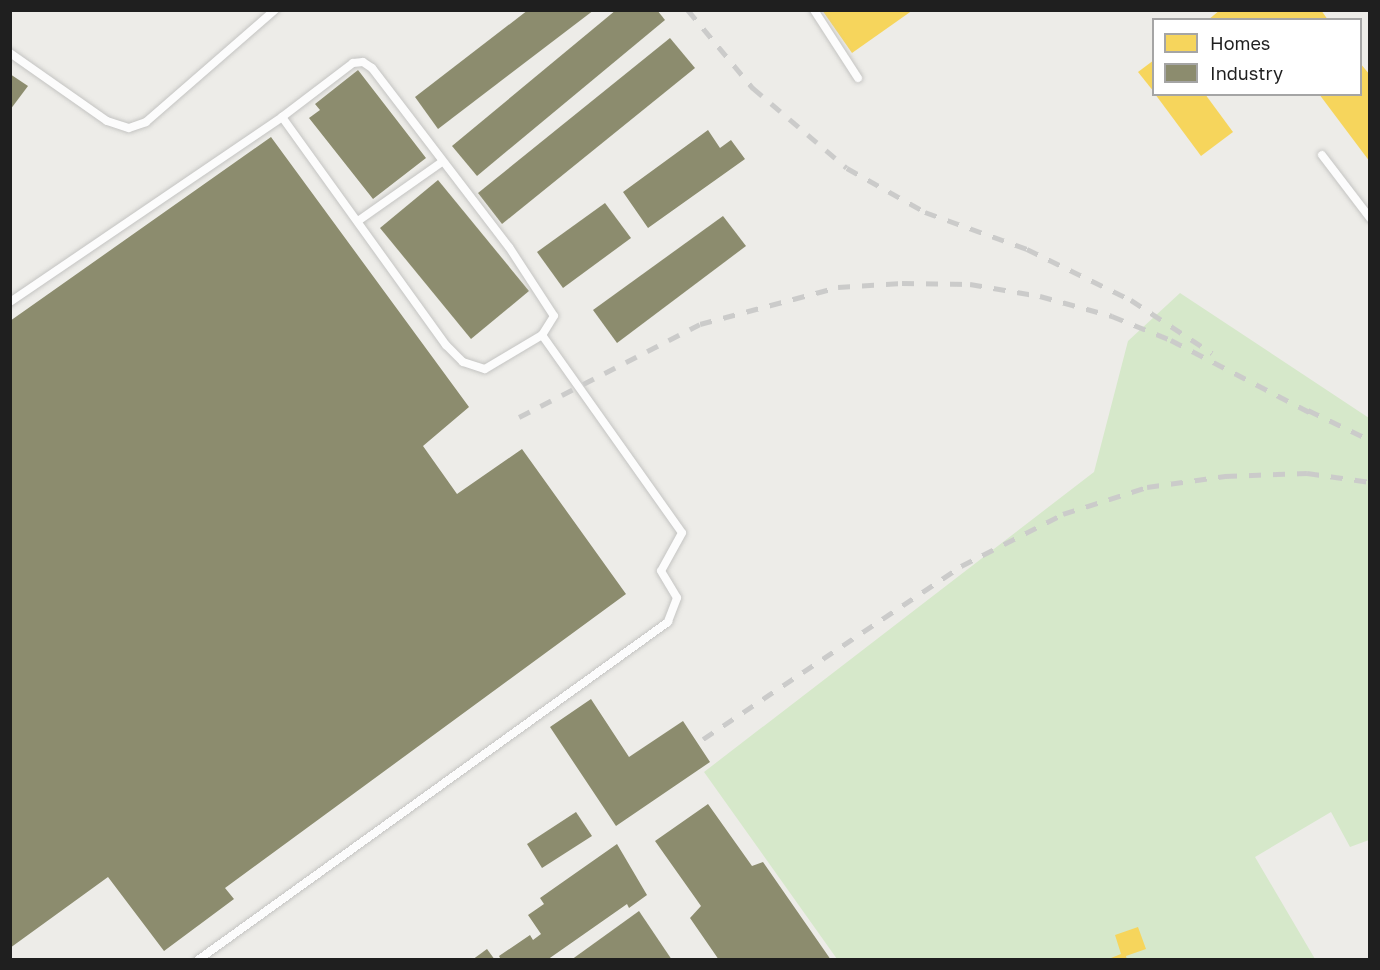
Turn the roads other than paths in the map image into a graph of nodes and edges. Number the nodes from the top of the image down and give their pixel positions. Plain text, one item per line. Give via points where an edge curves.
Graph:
1 (275, 10) edge
2 (814, 10) edge
3 (10, 53) edge
4 (858, 78) dead end
5 (282, 117) junction
6 (1322, 155) dead end
7 (442, 162) junction
8 (1370, 218) edge
9 (358, 221) junction
10 (10, 302) edge
11 (542, 335) junction
12 (198, 960) edge

1 - 3 lane via 146,122 129,128 107,121
2 - 4 lane
5 - 7 lane via 353,63 363,62 393,93
5 - 9 lane
5 - 10 lane
6 - 8 lane
7 - 9 lane
7 - 11 lane via 509,247 554,316
9 - 11 lane via 446,345 464,362 485,369
11 - 12 lane via 682,533 661,571 676,598 675,612 668,622

